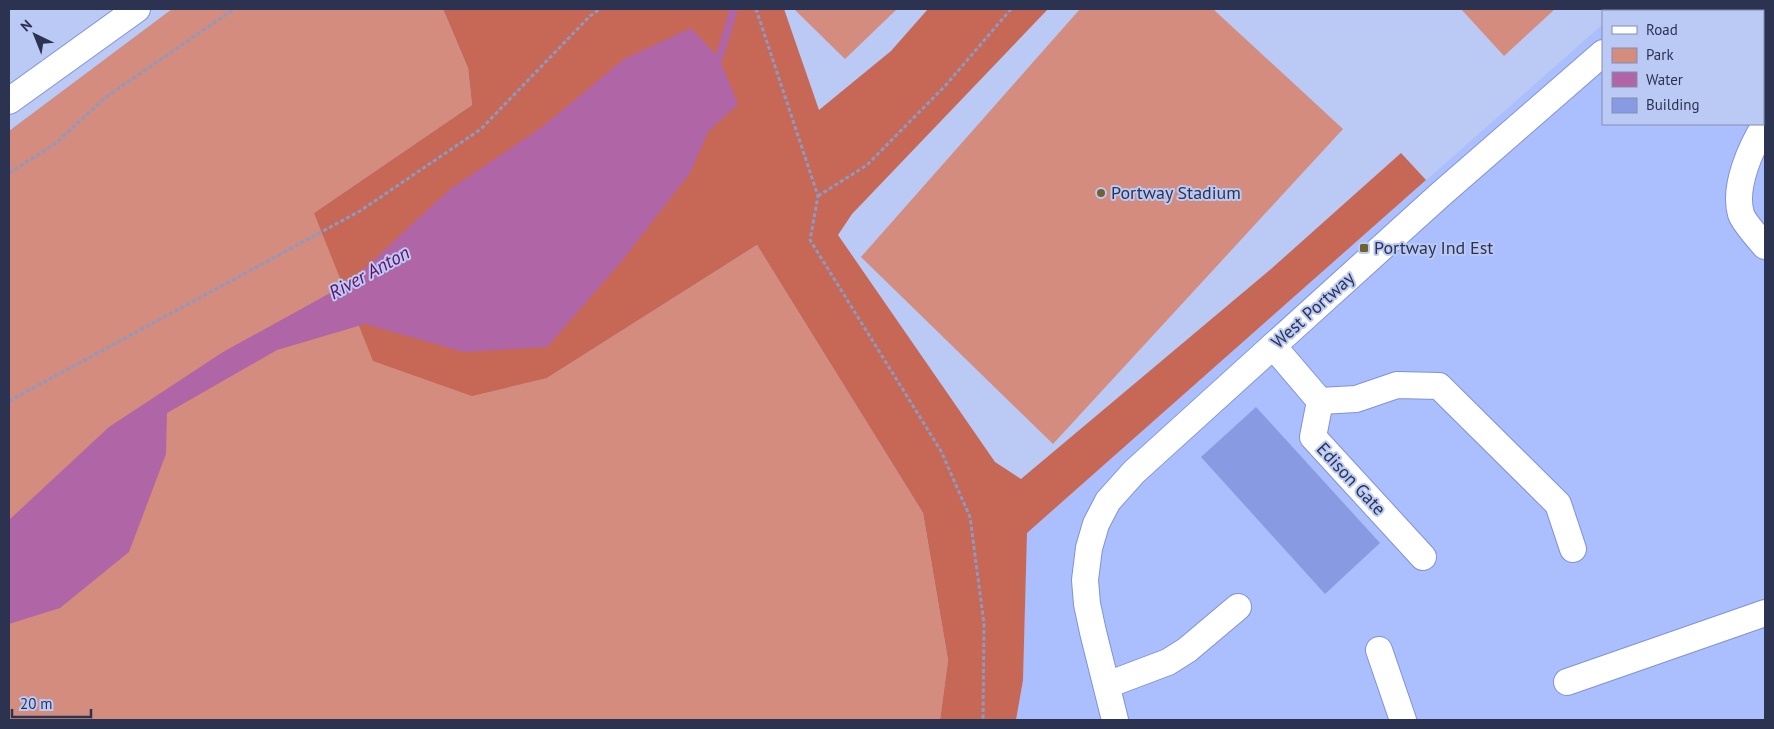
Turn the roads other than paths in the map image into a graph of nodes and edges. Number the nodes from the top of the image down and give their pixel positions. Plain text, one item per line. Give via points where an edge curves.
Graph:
1 (137, 9) edge
2 (1602, 53) edge
3 (9, 101) edge
4 (1765, 125) edge
5 (1765, 246) edge
6 (1273, 346) junction
7 (1320, 401) junction
8 (1573, 549) dead end
9 (1423, 557) dead end
10 (1238, 607) dead end
11 (1765, 612) edge
12 (1380, 650) dead end
13 (1567, 682) dead end
14 (1107, 684) junction
15 (1115, 720) edge
16 (1404, 720) edge

1 - 3 street
2 - 6 street, West Portway
4 - 5 street via 1745,166 1740,194 1741,215
6 - 7 street
6 - 14 street, West Portway via 1134,472 1108,501 1096,524 1085,580 1087,604
7 - 8 street via 1356,399 1397,385 1439,386 1558,504
7 - 9 street, Edison Gate via 1313,437
10 - 14 street via 1168,662
11 - 13 street
12 - 16 street
14 - 15 street, West Portway

